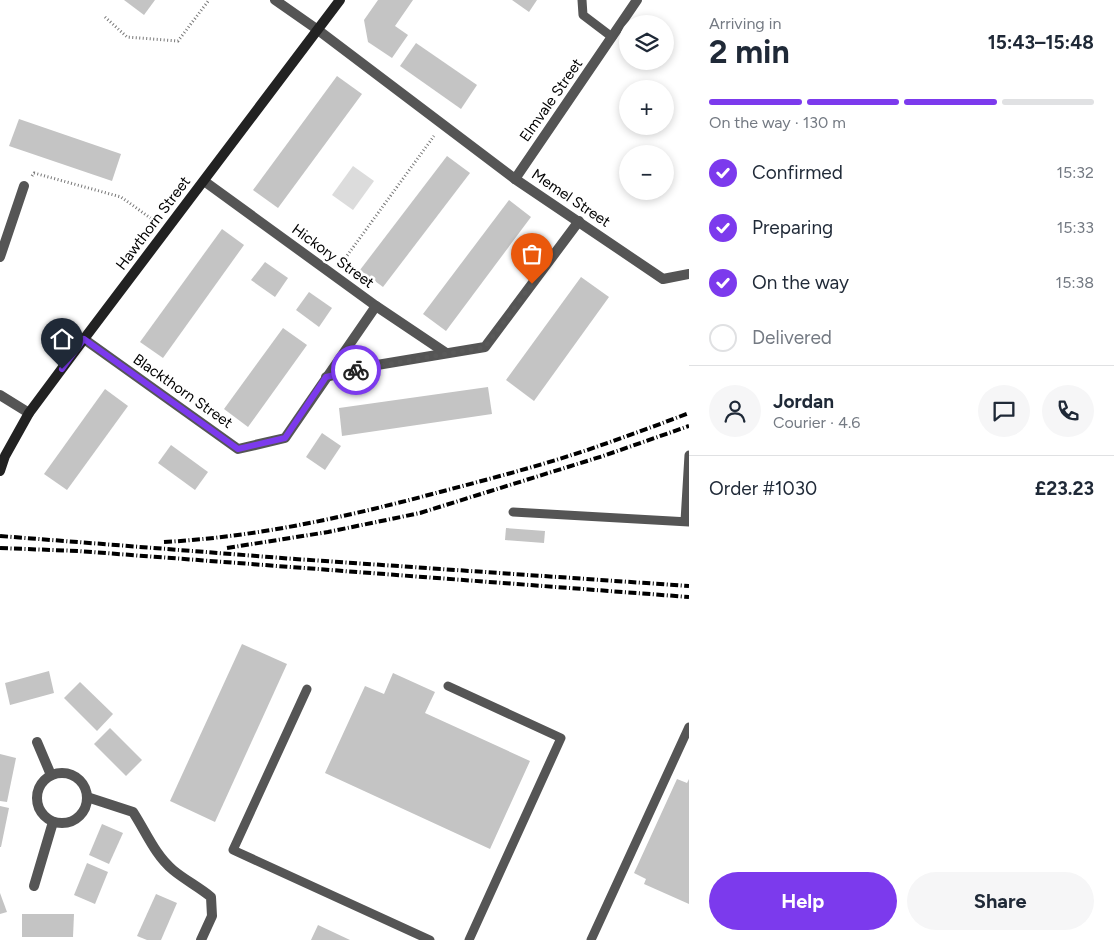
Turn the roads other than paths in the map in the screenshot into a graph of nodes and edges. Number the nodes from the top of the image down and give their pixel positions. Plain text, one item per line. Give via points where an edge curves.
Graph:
1 (274, 0) edge
2 (340, 0) edge
3 (582, 0) edge
4 (637, 0) edge
5 (318, 30) junction
6 (612, 38) junction
7 (515, 179) junction
8 (204, 181) junction
9 (24, 186) road end
10 (579, 221) junction
11 (0, 257) edge
12 (689, 274) edge
13 (376, 306) junction
14 (84, 339) junction
15 (446, 353) junction
16 (326, 377) junction
17 (0, 394) edge
18 (30, 413) junction
19 (689, 455) edge
20 (0, 472) edge
21 (513, 512) dead end
22 (687, 522) edge
23 (448, 686) dead end
24 (307, 689) dead end
25 (689, 727) edge
26 (37, 742) dead end
27 (51, 775) junction
28 (87, 797) junction
29 (53, 822) junction
30 (34, 886) dead end
31 (201, 940) edge
32 (430, 940) edge
33 (469, 940) edge
34 (592, 940) edge

1 - 5 street, Memel Street
2 - 5 main road, Hawthorn Street
3 - 6 lane via 583,15
4 - 6 street, Elmvale Street
5 - 7 street, Memel Street
5 - 8 main road, Hawthorn Street
6 - 7 street, Elmvale Street
7 - 10 street, Memel Street
8 - 13 street, Hickory Street
8 - 14 main road, Hawthorn Street
9 - 11 street
10 - 12 street, Memel Street via 663,279
10 - 15 street via 485,347
13 - 15 street, Hickory Street
13 - 16 street, Blackthorn Street
14 - 16 street, Blackthorn Street via 238,449 285,438
14 - 18 main road, Hawthorn Street
15 - 16 street
17 - 18 street
18 - 20 main road, Hawthorn Street via 5,456
19 - 22 lane
21 - 22 lane
23 - 33 lane via 561,738
24 - 32 lane via 233,850
25 - 34 lane
26 - 27 street
27 - 28 street via 59,772 75,776 82,781
27 - 29 street via 44,780 36,795 40,812
28 - 29 street via 83,813 77,819 69,823
28 - 31 street via 133,812 156,852 173,870 211,897 212,916
29 - 30 street

